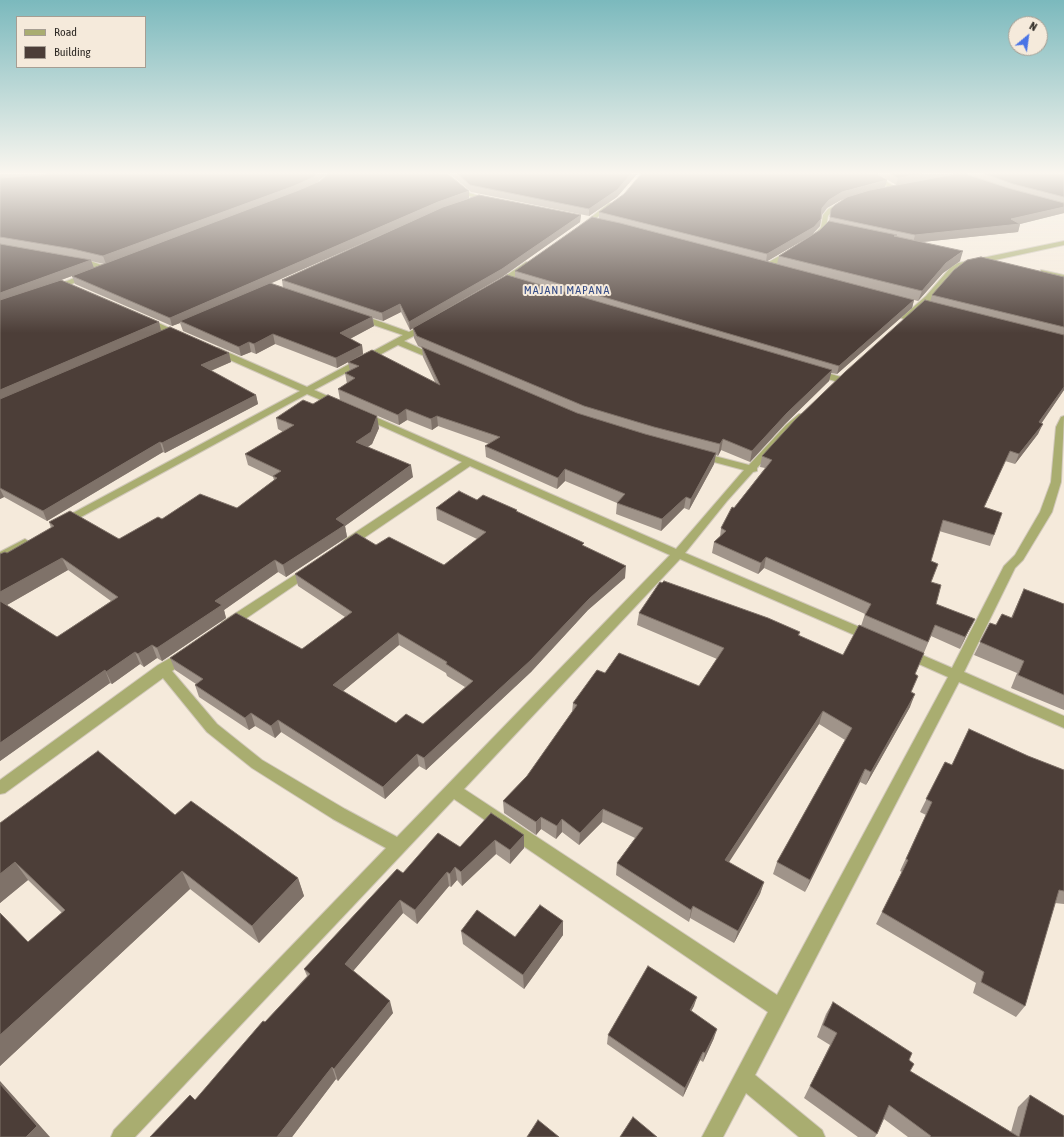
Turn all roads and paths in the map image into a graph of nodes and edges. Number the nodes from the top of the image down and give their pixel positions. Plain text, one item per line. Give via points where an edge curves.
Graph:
1 (579, 227) edge
2 (828, 227) edge
3 (571, 234) edge
4 (809, 241) edge
5 (1064, 243) edge
6 (797, 249) edge
7 (538, 257) edge
8 (966, 257) dead end
9 (68, 258) edge
10 (988, 260) junction
11 (1008, 264) edge
12 (782, 270) edge
13 (1036, 270) edge
14 (1064, 277) edge
15 (506, 280) junction
16 (64, 284) junction
17 (520, 284) edge
18 (492, 288) edge
19 (78, 291) edge
20 (43, 292) edge
21 (350, 314) edge
22 (136, 316) edge
23 (437, 320) edge
24 (186, 325) edge
25 (898, 325) edge
26 (172, 332) junction
27 (410, 335) junction
28 (158, 338) edge
29 (193, 341) edge
30 (398, 342) junction
31 (207, 347) edge
32 (446, 362) edge
33 (803, 368) edge
34 (838, 379) edge
35 (306, 390) junction
36 (814, 403) edge
37 (1064, 419) edge
38 (686, 451) edge
39 (470, 461) junction
40 (752, 468) junction
41 (58, 526) edge
42 (32, 540) edge
43 (339, 549) edge
44 (678, 554) junction
45 (0, 557) edge
46 (320, 563) edge
47 (215, 633) edge
48 (883, 643) edge
49 (196, 647) edge
50 (898, 649) edge
51 (163, 669) junction
52 (956, 674) junction
53 (1064, 722) edge
54 (0, 788) edge
55 (453, 790) junction
56 (400, 847) junction
57 (779, 1008) junction
58 (743, 1078) junction
59 (121, 1137) edge
60 (712, 1137) edge
61 (815, 1137) edge

1 - 3 street
2 - 4 street
5 - 10 street
6 - 12 street via 764,265
7 - 15 street
8 - 10 street
9 - 16 street via 111,267
10 - 11 street
10 - 25 street via 961,265
13 - 14 street
15 - 17 street
15 - 18 street
16 - 19 street
16 - 20 street
21 - 27 street
22 - 26 street
23 - 27 street
24 - 26 street
26 - 28 street
26 - 29 street
27 - 30 street
30 - 32 street
30 - 35 street
31 - 35 street
33 - 34 street
35 - 39 street
35 - 41 street
36 - 40 street
37 - 52 street via 1056,482 1049,506 1019,556 1010,566
38 - 40 street
39 - 43 street
39 - 44 street
40 - 44 street
42 - 45 street
44 - 48 street
44 - 55 street
46 - 47 street
49 - 51 street
50 - 52 street
51 - 54 street
51 - 56 street via 212,728 256,764
52 - 53 street
52 - 57 street
55 - 56 street
55 - 57 street
56 - 59 street
57 - 58 street
58 - 60 street
58 - 61 street

